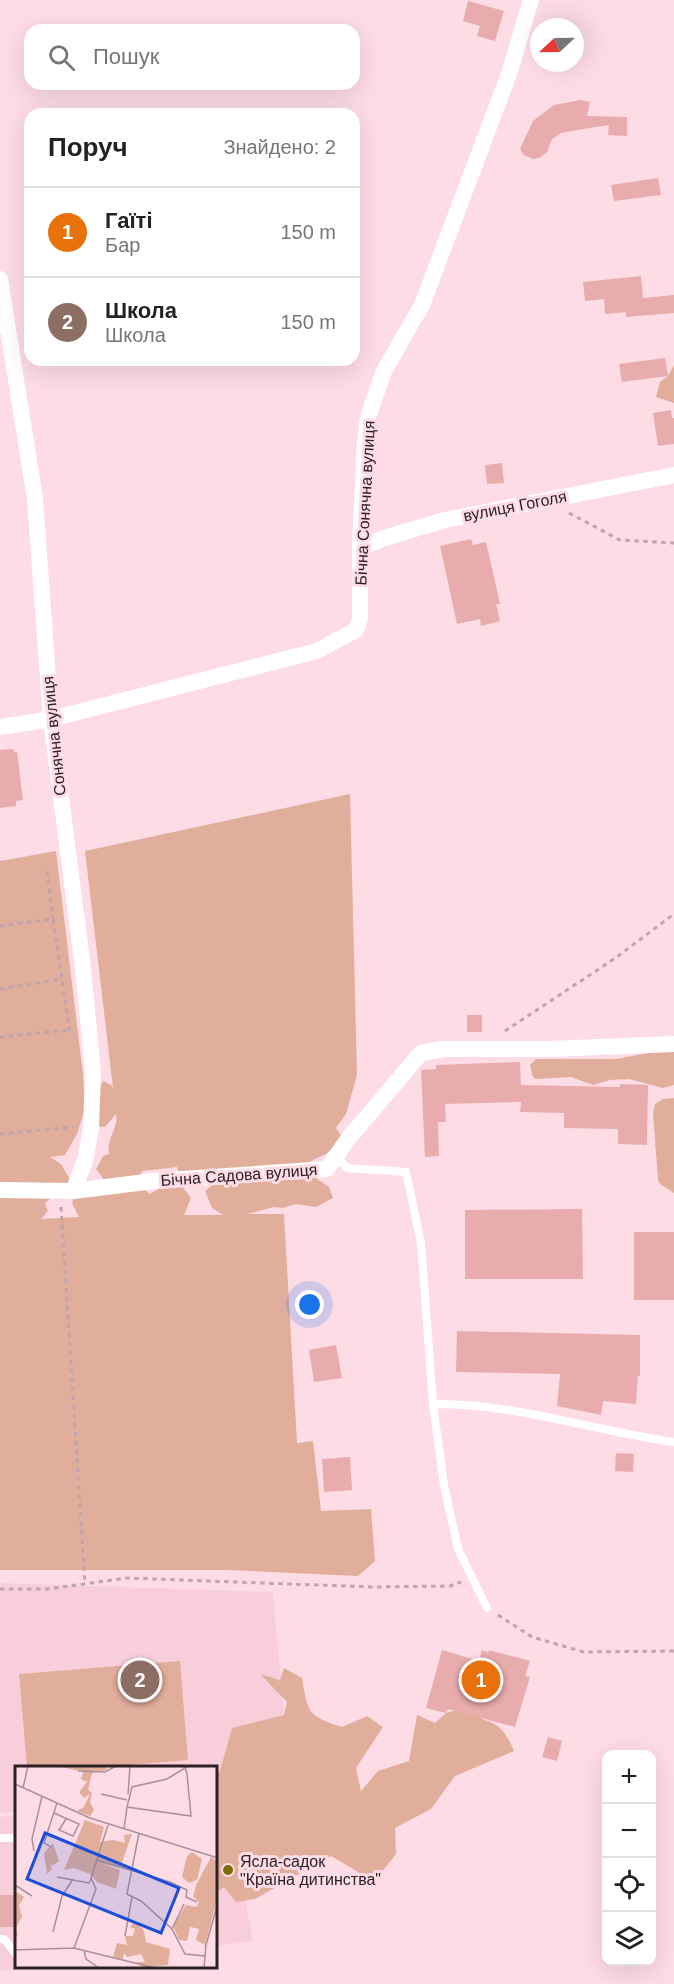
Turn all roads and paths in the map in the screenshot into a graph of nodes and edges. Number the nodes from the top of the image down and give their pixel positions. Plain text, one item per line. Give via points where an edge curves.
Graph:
1 (531, 0) edge
2 (0, 279) edge
3 (674, 475) edge
4 (545, 501) junction
5 (674, 543) edge
6 (360, 548) junction
7 (51, 719) junction
8 (0, 728) edge
9 (47, 871) dead end
10 (674, 914) edge
11 (53, 919) junction
12 (0, 926) edge
13 (62, 979) junction
14 (0, 989) edge
15 (69, 1030) junction
16 (0, 1037) edge
17 (71, 1041) dead end
18 (674, 1044) edge
19 (479, 1049) junction
20 (74, 1127) dead end
21 (0, 1134) edge
22 (336, 1156) junction
23 (0, 1190) edge
24 (66, 1191) junction
25 (434, 1404) junction
26 (674, 1442) edge
27 (472, 1578) junction
28 (85, 1584) junction
29 (0, 1589) edge
30 (487, 1608) joint
31 (674, 1651) edge
32 (0, 1939) edge
33 (15, 1953) edge

1 - 6 street, Бічна Сонячна вулиця via 508,74 422,305 384,371 368,417
2 - 7 street, Сонячна вулиця via 35,499
3 - 4 street, вулиця Гоголя
4 - 5 path via 620,540
4 - 6 street, вулиця Гоголя via 445,520
6 - 7 street, Бічна Сонячна вулиця via 360,619 356,630 317,651
7 - 8 street, Бічна Сонячна вулиця
7 - 24 street, Сонячна вулиця via 93,1073 91,1129 85,1161
9 - 11 path
10 - 19 path
11 - 12 path
11 - 13 path
13 - 14 path
13 - 15 path
15 - 16 path
15 - 17 path
18 - 19 street, Бічна Садова вулиця
19 - 22 street, Бічна Садова вулиця via 421,1053
20 - 21 path
22 - 24 street, Бічна Садова вулиця via 327,1169
22 - 25 lane via 347,1168 406,1172 421,1243
23 - 24 street
24 - 28 path
25 - 26 lane via 491,1408
25 - 27 lane via 444,1485 458,1549
27 - 28 path via 450,1586 127,1578
27 - 30 lane
28 - 29 path
30 - 31 path via 532,1637 584,1652
32 - 33 lane

